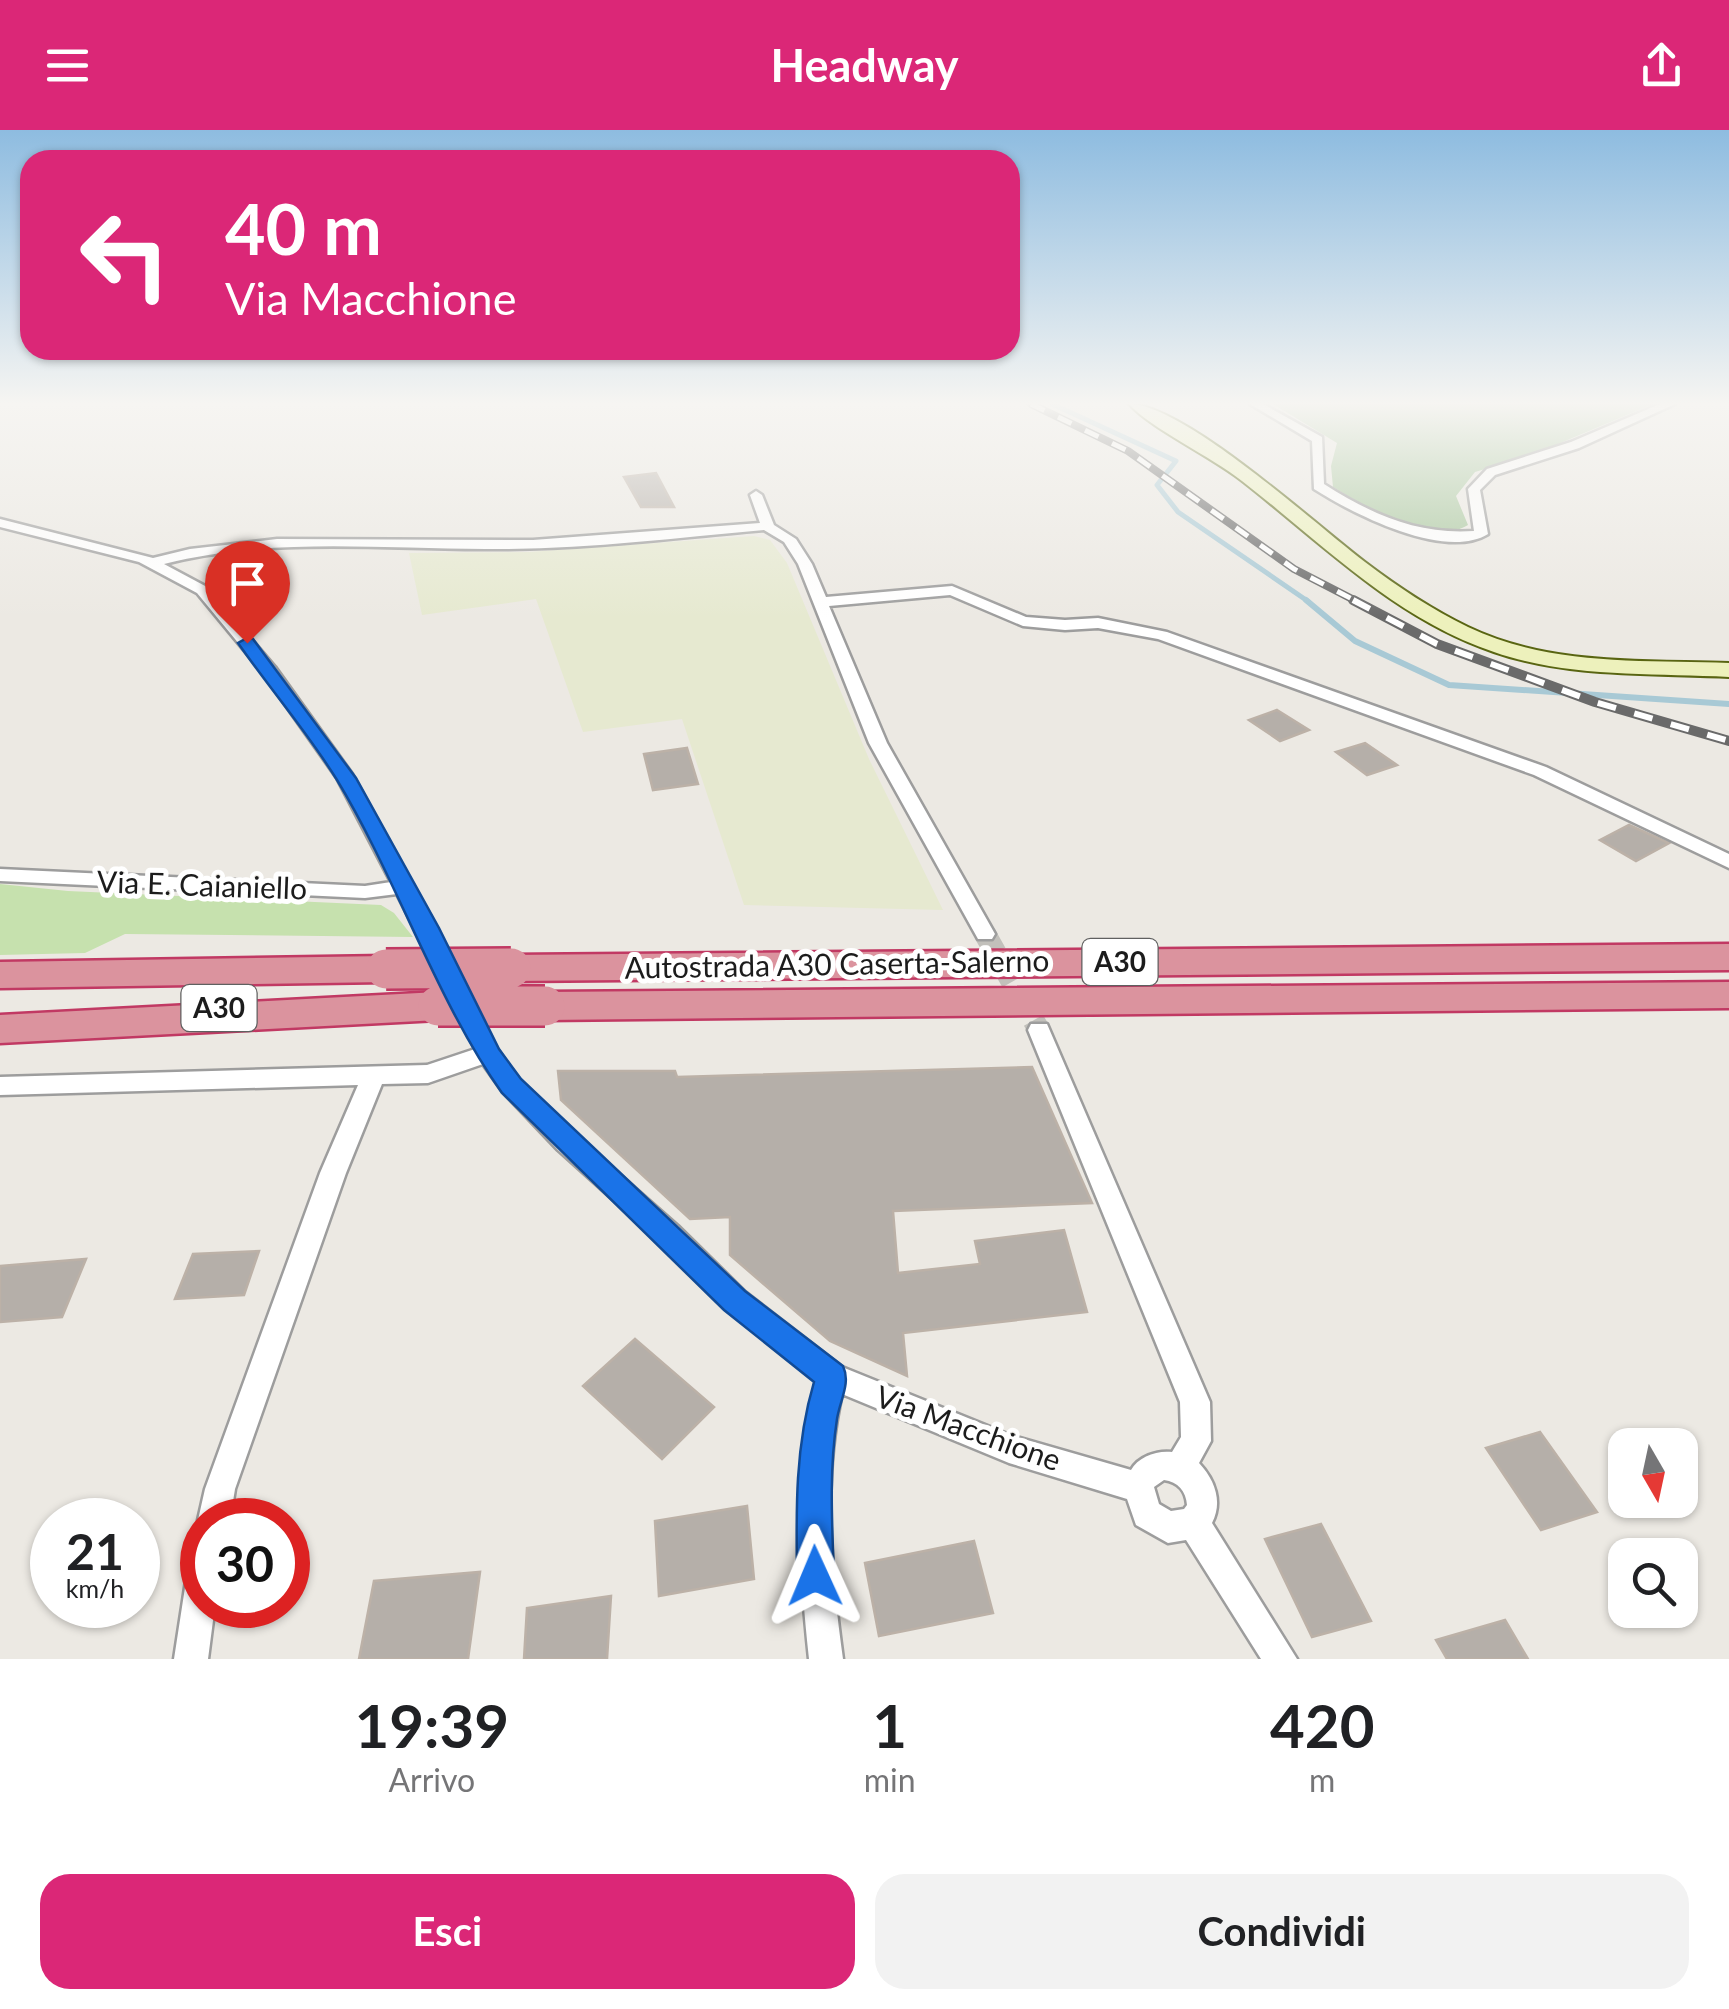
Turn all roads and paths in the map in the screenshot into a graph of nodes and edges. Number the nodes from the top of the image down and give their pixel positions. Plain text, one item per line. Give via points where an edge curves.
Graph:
1 (1244, 475) edge
2 (1318, 475) edge
3 (1488, 475) edge
4 (756, 495) dead end
5 (0, 523) edge
6 (767, 526) junction
7 (151, 563) junction
8 (820, 602) junction
9 (1729, 670) edge
10 (1729, 862) edge
11 (0, 875) edge
12 (404, 886) junction
13 (984, 934) tunnel mouth
14 (1729, 957) edge
15 (0, 974) edge
16 (1729, 995) edge
17 (438, 1006) junction
18 (0, 1009) edge
19 (0, 1029) edge
20 (1039, 1030) tunnel mouth
21 (488, 1054) junction
22 (374, 1075) junction
23 (0, 1086) edge
24 (832, 1376) junction
25 (1179, 1467) junction
26 (1139, 1487) junction
27 (218, 1498) edge
28 (1193, 1523) junction
29 (195, 1628) edge
30 (191, 1659) edge
31 (826, 1659) edge
32 (1280, 1659) edge

1 - 9 main road via 1462,634 1561,659
2 - 3 street via 1318,486 1358,513 1442,537 1481,534 1474,489
4 - 6 street
5 - 7 street, Via Macchione
6 - 7 street via 511,545 253,547
6 - 8 street via 789,539
7 - 12 street, Via Macchione via 202,590 269,670 346,778
8 - 10 street via 952,590 1023,621 1162,635 1540,770
8 - 13 street via 878,743
11 - 12 street, Via E. Caianiello via 365,892
12 - 21 street, Via Macchione
14 - 15 highway, Autostrada A30 Caserta-Salerno / A30, bridge
16 - 17 highway, Autostrada A30 Caserta-Salerno / A30, bridge
17 - 18 highway, A30
17 - 19 highway
20 - 25 street via 1195,1402 1196,1441
21 - 22 street via 428,1074
21 - 24 street, Via Macchione via 567,1144 734,1300
22 - 23 street
22 - 27 street
24 - 26 street, Via Macchione via 1009,1450
24 - 31 street via 813,1480
25 - 26 street via 1152,1468
25 - 28 street via 1197,1482 1203,1498
26 - 28 street via 1157,1522
28 - 32 street
29 - 30 street

